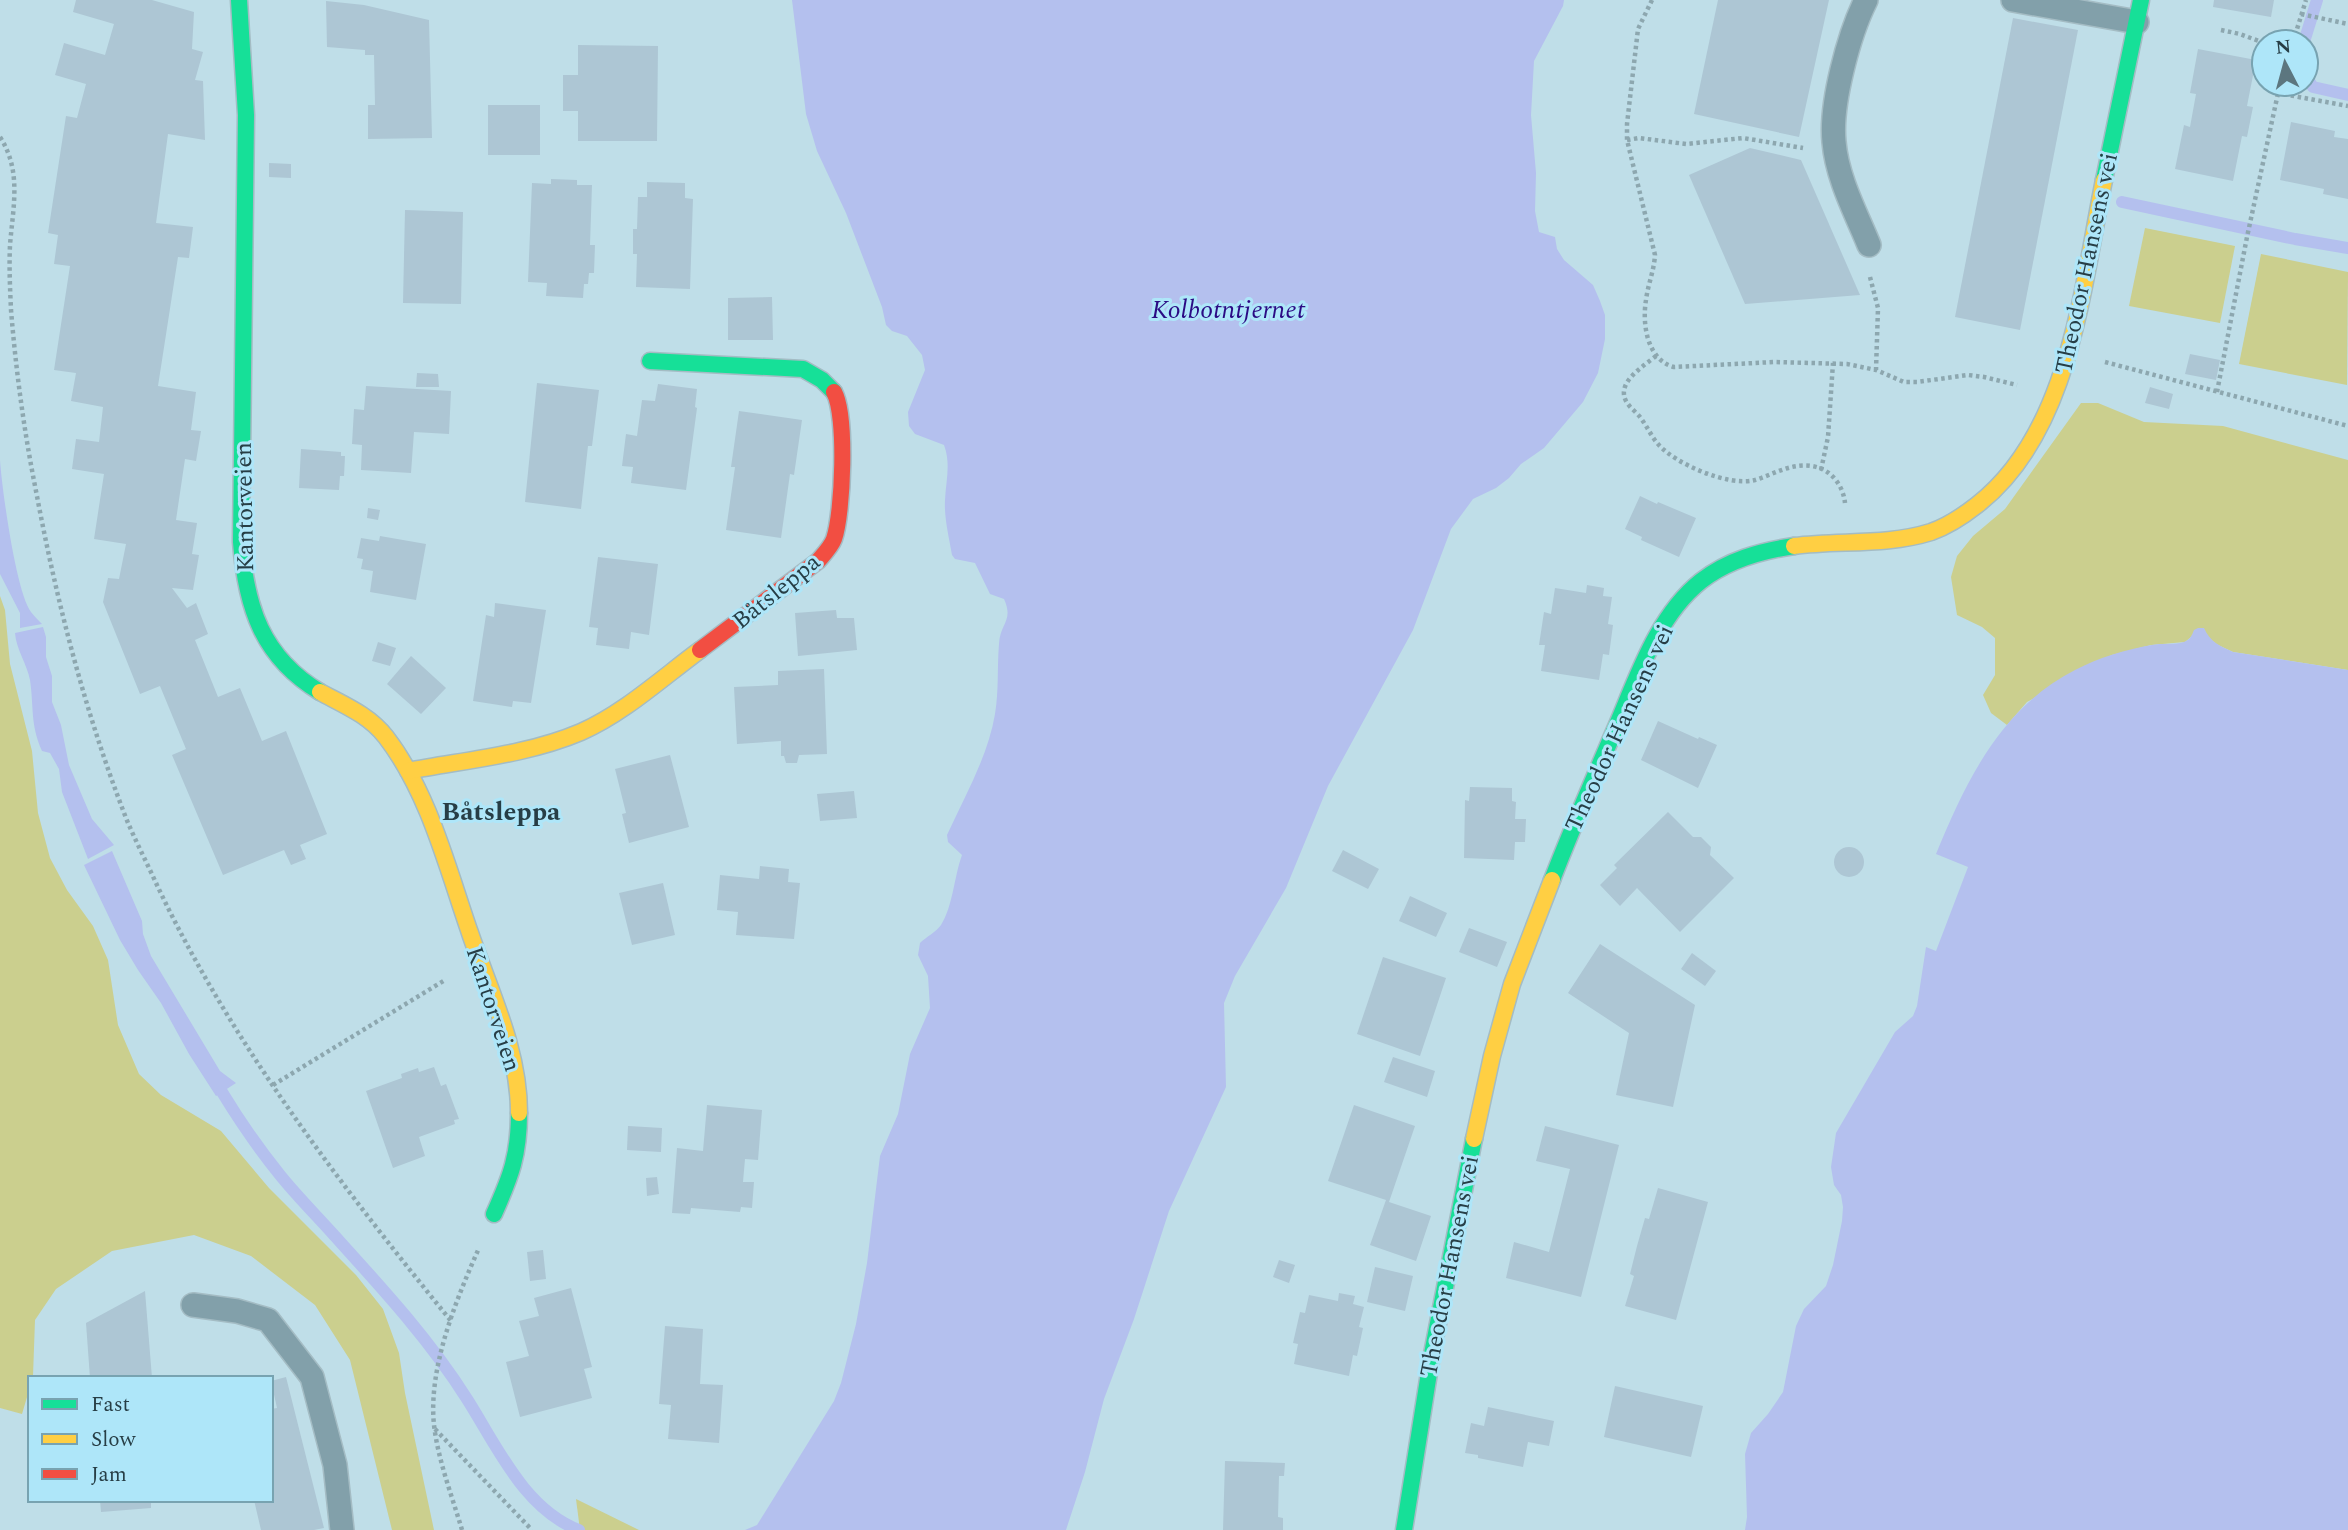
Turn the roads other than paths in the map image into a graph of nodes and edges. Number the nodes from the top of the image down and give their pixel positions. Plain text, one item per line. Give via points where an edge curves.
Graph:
1 (239, 0) edge
2 (1866, 0) edge
3 (2013, 0) edge
4 (2139, 11) edge
5 (1869, 245) dead end
6 (650, 361) dead end
7 (408, 771) junction
8 (494, 1214) road end
9 (193, 1305) dead end
10 (342, 1530) edge
11 (1404, 1530) edge

1 - 7 street, Kantorveien via 246,115 241,542 245,589 259,628 291,670 374,724
2 - 5 lane via 1852,31 1833,125 1843,180
3 - 4 lane
4 - 11 street, Theodor Hansens vei via 2069,352 2035,440 2013,471 1970,510 1924,534 1900,540 1797,545 1741,557 1684,598 1655,644 1567,839 1513,980 1491,1056 1419,1418
6 - 7 street, Båtsleppa via 803,369 819,378 836,396 841,423 840,516 834,541 818,561 620,710 583,731 524,749
7 - 8 street, Kantorveien via 512,1049 520,1127 513,1171
9 - 10 lane via 268,1320 312,1377 335,1465

